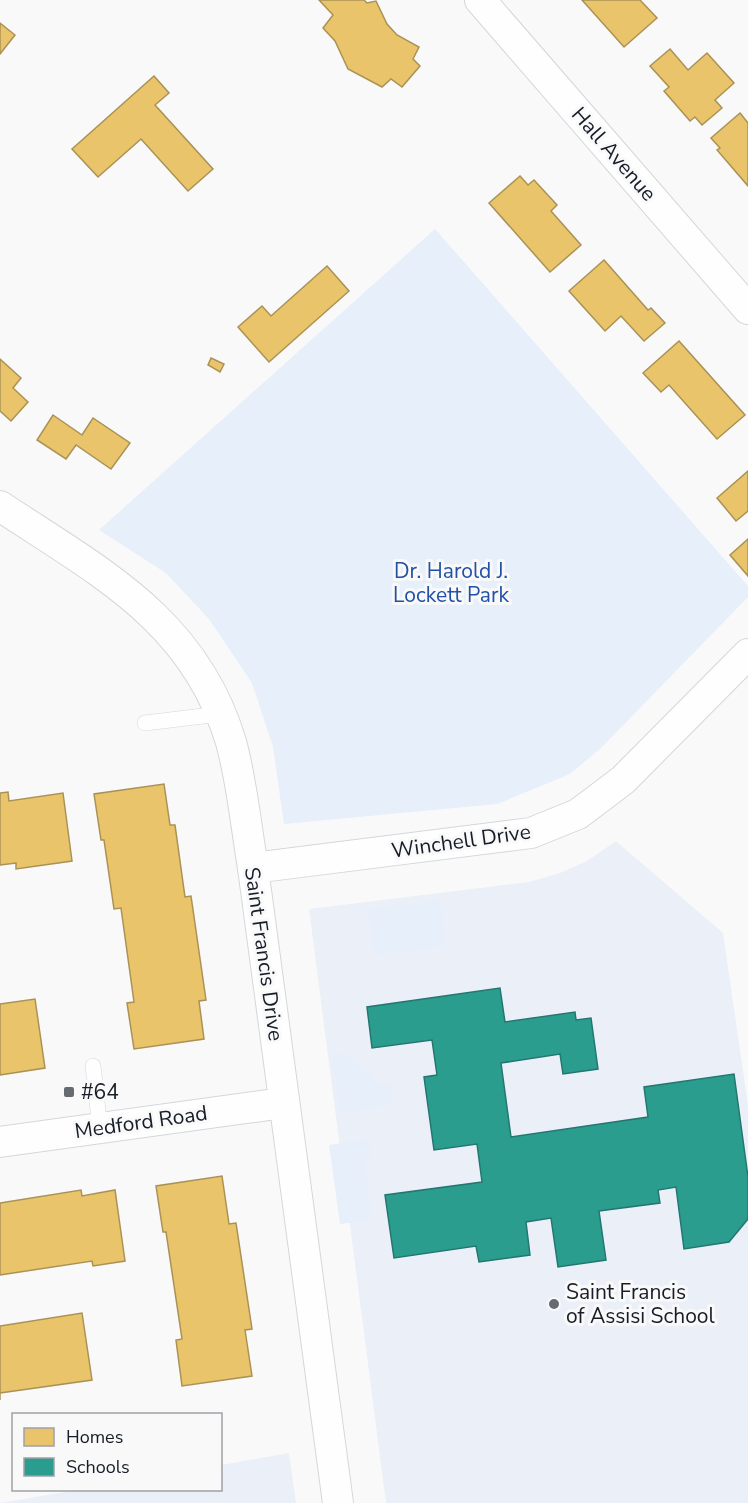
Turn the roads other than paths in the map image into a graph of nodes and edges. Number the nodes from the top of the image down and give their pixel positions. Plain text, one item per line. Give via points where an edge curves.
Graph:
1 (480, 0) edge
2 (748, 309) edge
3 (0, 506) edge
4 (748, 654) edge
5 (220, 714) junction
6 (145, 723) dead end
7 (253, 868) junction
8 (93, 1066) dead end
9 (283, 1103) junction
10 (100, 1128) junction
11 (0, 1142) edge
12 (338, 1503) edge

1 - 2 street, Hall Avenue
3 - 5 street, Saint Francis Drive via 147,608 186,650
4 - 7 street, Winchell Drive via 623,780 578,814 531,833
5 - 6 lane
5 - 7 street, Saint Francis Drive via 237,768
7 - 9 street, Saint Francis Drive
8 - 10 lane
9 - 10 street, Medford Road
9 - 12 street, Saint Francis Drive
10 - 11 street, Medford Road

